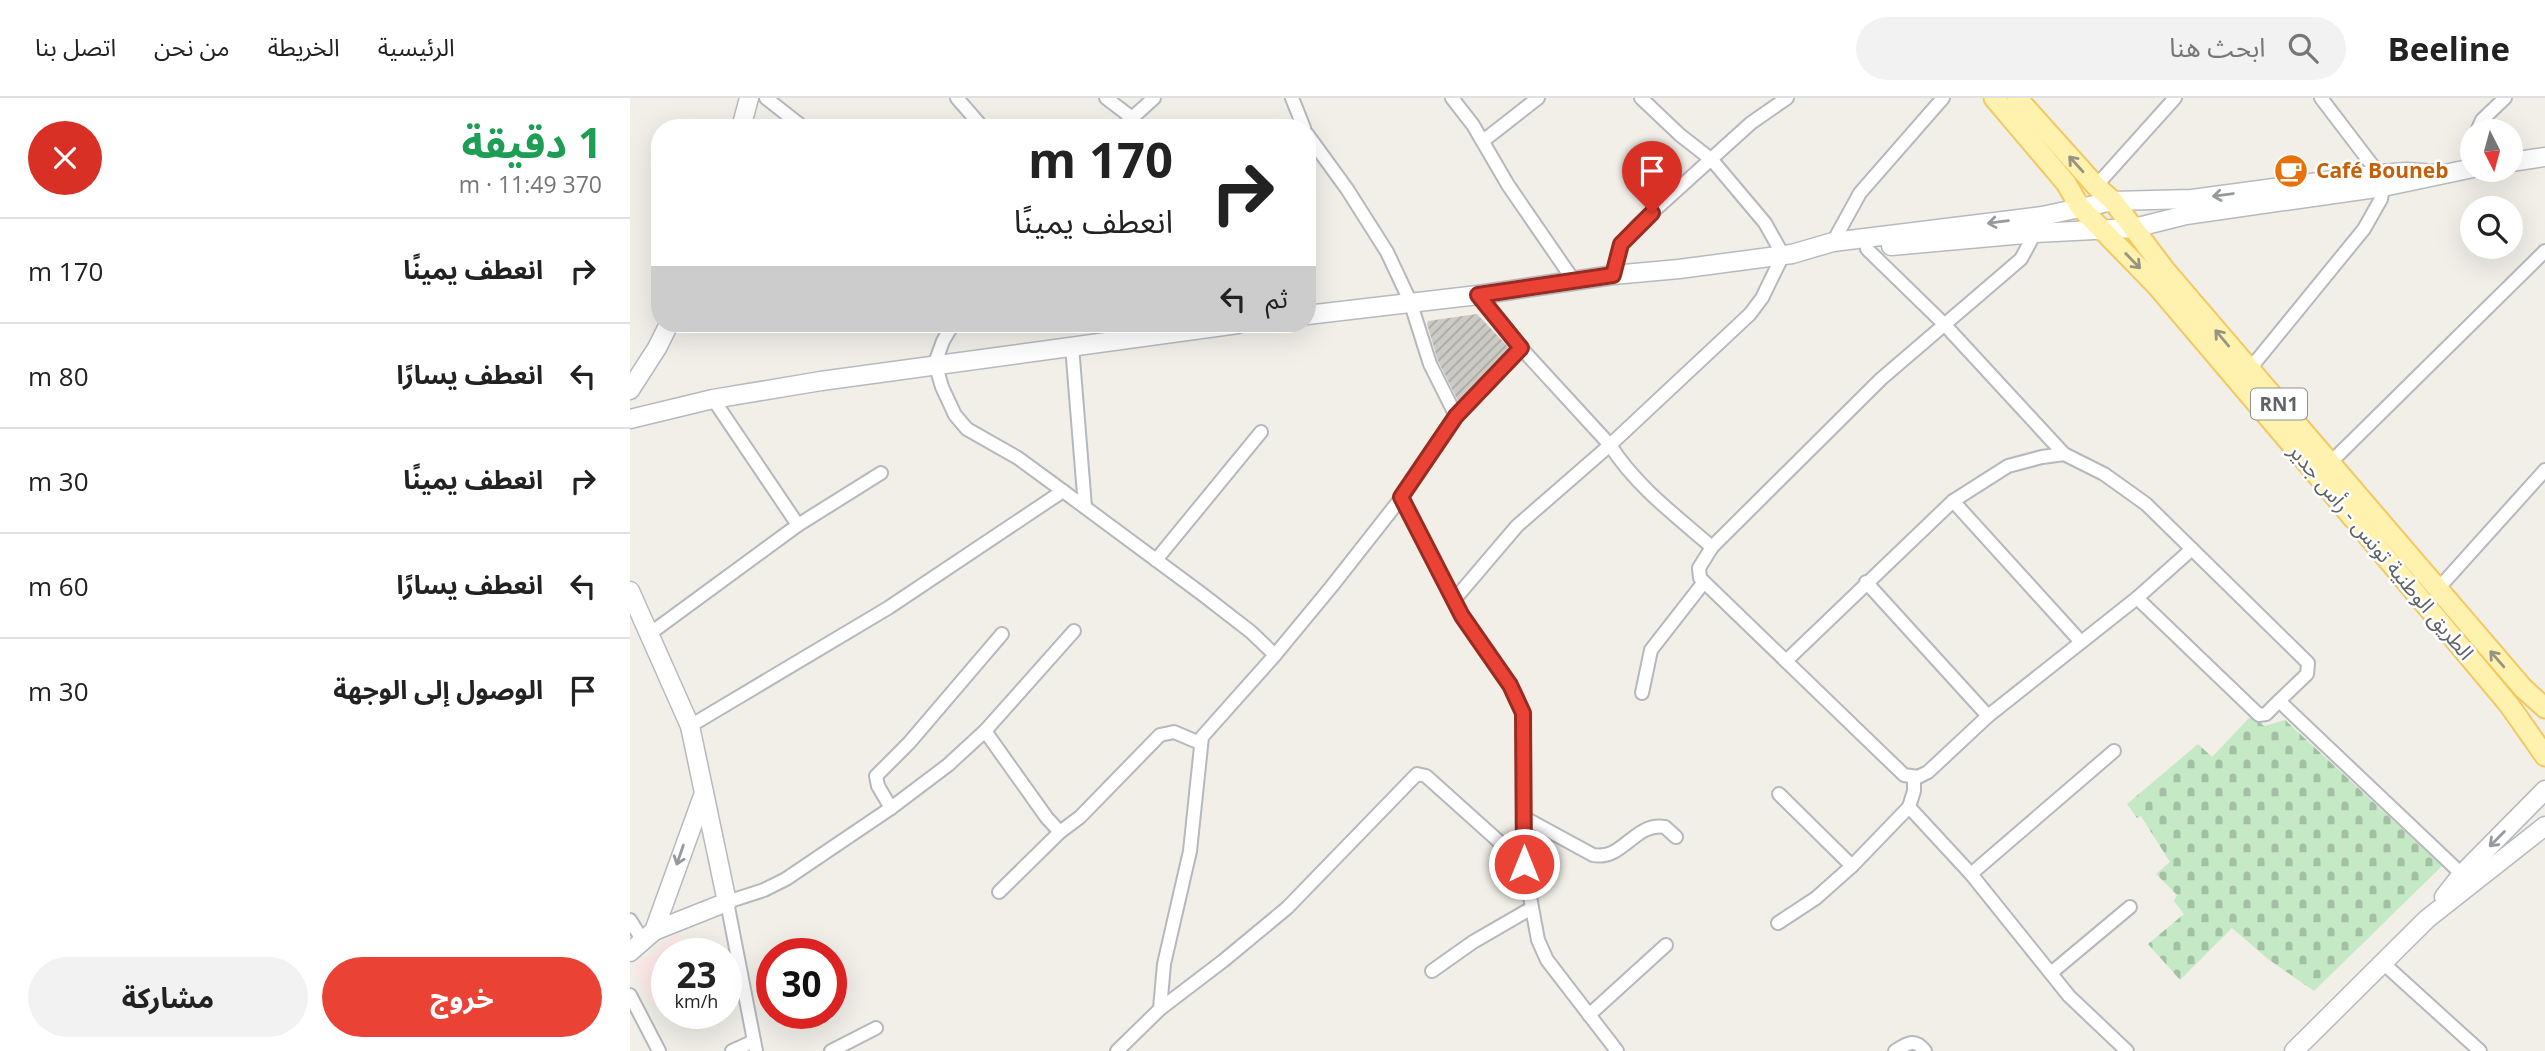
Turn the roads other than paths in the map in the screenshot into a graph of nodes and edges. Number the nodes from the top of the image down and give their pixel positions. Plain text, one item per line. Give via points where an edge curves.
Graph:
1 (748, 98) edge
2 (766, 98) edge
3 (957, 98) edge
4 (1106, 98) edge
5 (1154, 98) edge
6 (1292, 98) edge
7 (1452, 98) edge
8 (1538, 98) edge
9 (1641, 98) edge
10 (1787, 98) edge
11 (1943, 98) edge
12 (1994, 98) edge
13 (2017, 98) edge
14 (2175, 98) edge
15 (2321, 98) edge
16 (2505, 98) edge
17 (1131, 117) joint
18 (743, 119) edge
19 (793, 119) edge
20 (975, 119) edge
21 (1300, 119) edge
22 (2483, 119) edge
23 (1483, 141) junction
24 (1316, 147) edge
25 (2545, 157) edge
26 (1712, 160) junction
27 (2524, 160) edge
28 (2460, 170) edge
29 (2381, 180) junction
30 (2096, 186) junction
31 (2113, 201) junction
32 (2080, 207) junction
33 (2134, 228) junction
34 (2101, 230) junction
35 (2035, 233) junction
36 (1833, 242) junction
37 (1867, 248) junction
38 (2545, 251) edge
39 (1787, 254) junction
40 (1613, 275) junction
41 (1574, 281) junction
42 (1478, 295) junction
43 (1410, 301) junction
44 (1316, 314) edge
45 (1944, 324) junction
46 (664, 333) edge
47 (947, 333) edge
48 (1170, 333) edge
49 (1072, 346) junction
50 (1521, 348) junction
51 (935, 363) junction
52 (2249, 370) junction
53 (630, 390) edge
54 (713, 399) junction
55 (1456, 416) junction
56 (630, 419) edge
57 (1261, 432) dead end
58 (1610, 445) junction
59 (2064, 454) junction
60 (2331, 462) junction
61 (2545, 470) edge
62 (881, 472) dead end
63 (1063, 491) junction
64 (1401, 497) junction
65 (1954, 502) junction
66 (1085, 507) junction
67 (798, 525) junction
68 (1712, 547) junction
69 (2192, 549) junction
70 (1156, 560) junction
71 (1704, 582) junction
72 (1866, 582) junction
73 (2437, 590) junction
74 (630, 592) edge
75 (2137, 598) junction
76 (1454, 600) junction
77 (1074, 631) dead end
78 (1002, 634) dead end
79 (648, 635) junction
80 (2081, 642) junction
81 (1275, 655) junction
82 (1786, 661) junction
83 (1642, 693) dead end
84 (2279, 701) junction
85 (2545, 708) edge
86 (1988, 716) junction
87 (690, 726) junction
88 (985, 732) junction
89 (1200, 743) junction
90 (2114, 751) dead end
91 (2545, 756) edge
92 (1914, 777) junction
93 (2545, 790) edge
94 (704, 792) junction
95 (1779, 794) dead end
96 (1909, 807) junction
97 (891, 808) junction
98 (1525, 818) junction
99 (2545, 826) edge
100 (1060, 832) junction
101 (1676, 837) dead end
102 (1524, 864) junction
103 (1852, 866) junction
104 (1971, 874) junction
105 (2467, 879) junction
106 (999, 892) dead end
107 (727, 902) junction
108 (2130, 906) dead end
109 (1530, 909) junction
110 (630, 920) edge
111 (1777, 923) dead end
112 (642, 942) edge
113 (1666, 945) dead end
114 (2383, 962) junction
115 (1432, 971) dead end
116 (2051, 973) junction
117 (630, 995) edge
118 (1160, 1009) junction
119 (1588, 1015) junction
120 (877, 1028) dead end
121 (755, 1046) edge
122 (659, 1051) edge
123 (732, 1051) edge
124 (831, 1051) edge
125 (1117, 1051) edge
126 (1617, 1051) edge
127 (1895, 1051) edge
128 (1925, 1051) edge
129 (2127, 1051) edge
130 (2294, 1051) edge
131 (2480, 1051) edge

1 - 18 main road
2 - 19 street
3 - 20 street
4 - 17 street
5 - 17 street
6 - 21 street
7 - 23 street
8 - 23 street
9 - 26 street
10 - 26 street via 1751,123
11 - 36 street via 1860,193
12 - 32 main road, الطريق الوطنية تونس - رأس جدير / RN1 via 2066,183
30 -> 13 main road, الطريق الوطنية تونس - رأس جدير / RN1
14 - 30 street
15 - 29 street
16 - 22 street
23 - 41 street
24 - 43 street via 1387,252
25 - 27 main road
26 - 39 street
26 - 40 street via 1627,236
28 - 29 main road via 2406,172
29 -> 31 main road via 2192,199
29 - 33 main road
29 - 52 street via 2381,199 2364,229
30 - 31 main road, الطريق الوطنية تونس - رأس جدير / RN1
31 - 32 main road
31 - 33 main road, الطريق الوطنية تونس - رأس جدير / RN1
32 - 34 main road, الطريق الوطنية تونس - رأس جدير / RN1
32 -> 36 main road via 2042,216
33 - 34 main road
52 -> 33 main road, الطريق الوطنية تونس - رأس جدير / RN1
34 - 35 main road
34 -> 91 main road, الطريق الوطنية تونس - رأس جدير / RN1 via 2157,286 2280,430 2510,706
35 - 37 main road
35 - 45 street via 2021,259
36 - 39 main road
37 - 39 main road
37 - 45 street
38 - 60 street
39 - 40 main road
39 - 58 street via 1749,314
40 - 41 main road
41 - 42 main road
42 - 43 main road
42 - 50 street
43 - 44 main road
43 - 55 street via 1430,363
45 - 59 street
45 - 68 street via 1881,379
46 - 53 main road
47 - 51 street
48 - 49 main road
49 - 51 main road
49 - 66 street
50 - 55 street
50 - 58 street
51 - 54 main road
51 - 63 street via 946,397 967,429
52 - 60 main road, الطريق الوطنية تونس - رأس جدير / RN1
54 - 56 main road
54 - 67 street
55 - 64 street
57 - 70 street
58 - 68 street via 1637,479
58 - 76 street via 1517,526
59 - 65 street via 2008,466
59 - 69 street via 2127,489
60 - 73 main road, الطريق الوطنية تونس - رأس جدير / RN1
61 - 73 street
62 - 67 street
63 - 66 street
63 - 87 street via 888,608
64 - 76 street
64 - 81 street
65 - 72 street
65 - 80 street
66 - 70 street
67 - 79 street
68 - 71 street via 1699,568
69 - 75 street
69 - 84 street via 2308,663 2307,674
70 - 81 street
71 - 82 street
71 - 83 street via 1651,650
72 - 82 street
72 - 86 street
85 -> 73 main road, الطريق الوطنية تونس - رأس جدير / RN1
74 - 79 main road
75 - 80 street
75 - 84 street via 2259,715
76 - 98 street via 1523,713
77 - 88 street
78 - 97 street via 876,776
79 - 87 main road
80 - 86 street
81 - 89 street
82 - 92 street via 1899,772
84 - 105 street
86 - 92 street via 1928,772
87 - 94 main road
88 - 97 street
88 - 100 street
89 - 100 street via 1174,732 1160,735
89 - 118 street via 1190,851 1164,964
90 - 104 street
92 - 96 street
93 -> 105 main road
94 - 107 main road
94 -> 112 main road
95 - 103 street
96 - 103 street
96 - 104 street
97 - 107 street via 786,879
98 - 101 street via 1600,857 1616,852 1646,828 1665,827
98 - 102 street
99 - 105 main road
100 - 106 street
102 - 109 street
102 - 118 street via 1426,776 1418,774 1287,908
103 - 111 street via 1816,898
104 - 116 street
105 - 114 main road
107 - 112 main road
107 - 121 street
108 - 116 street
109 - 115 street
109 - 119 street via 1548,960
110 - 112 street
113 - 119 street
114 - 130 main road
114 - 131 street
116 - 129 street
117 - 122 street
118 - 125 street
119 - 126 street
120 - 124 street
121 - 123 street
127 - 128 street via 1914,1042

